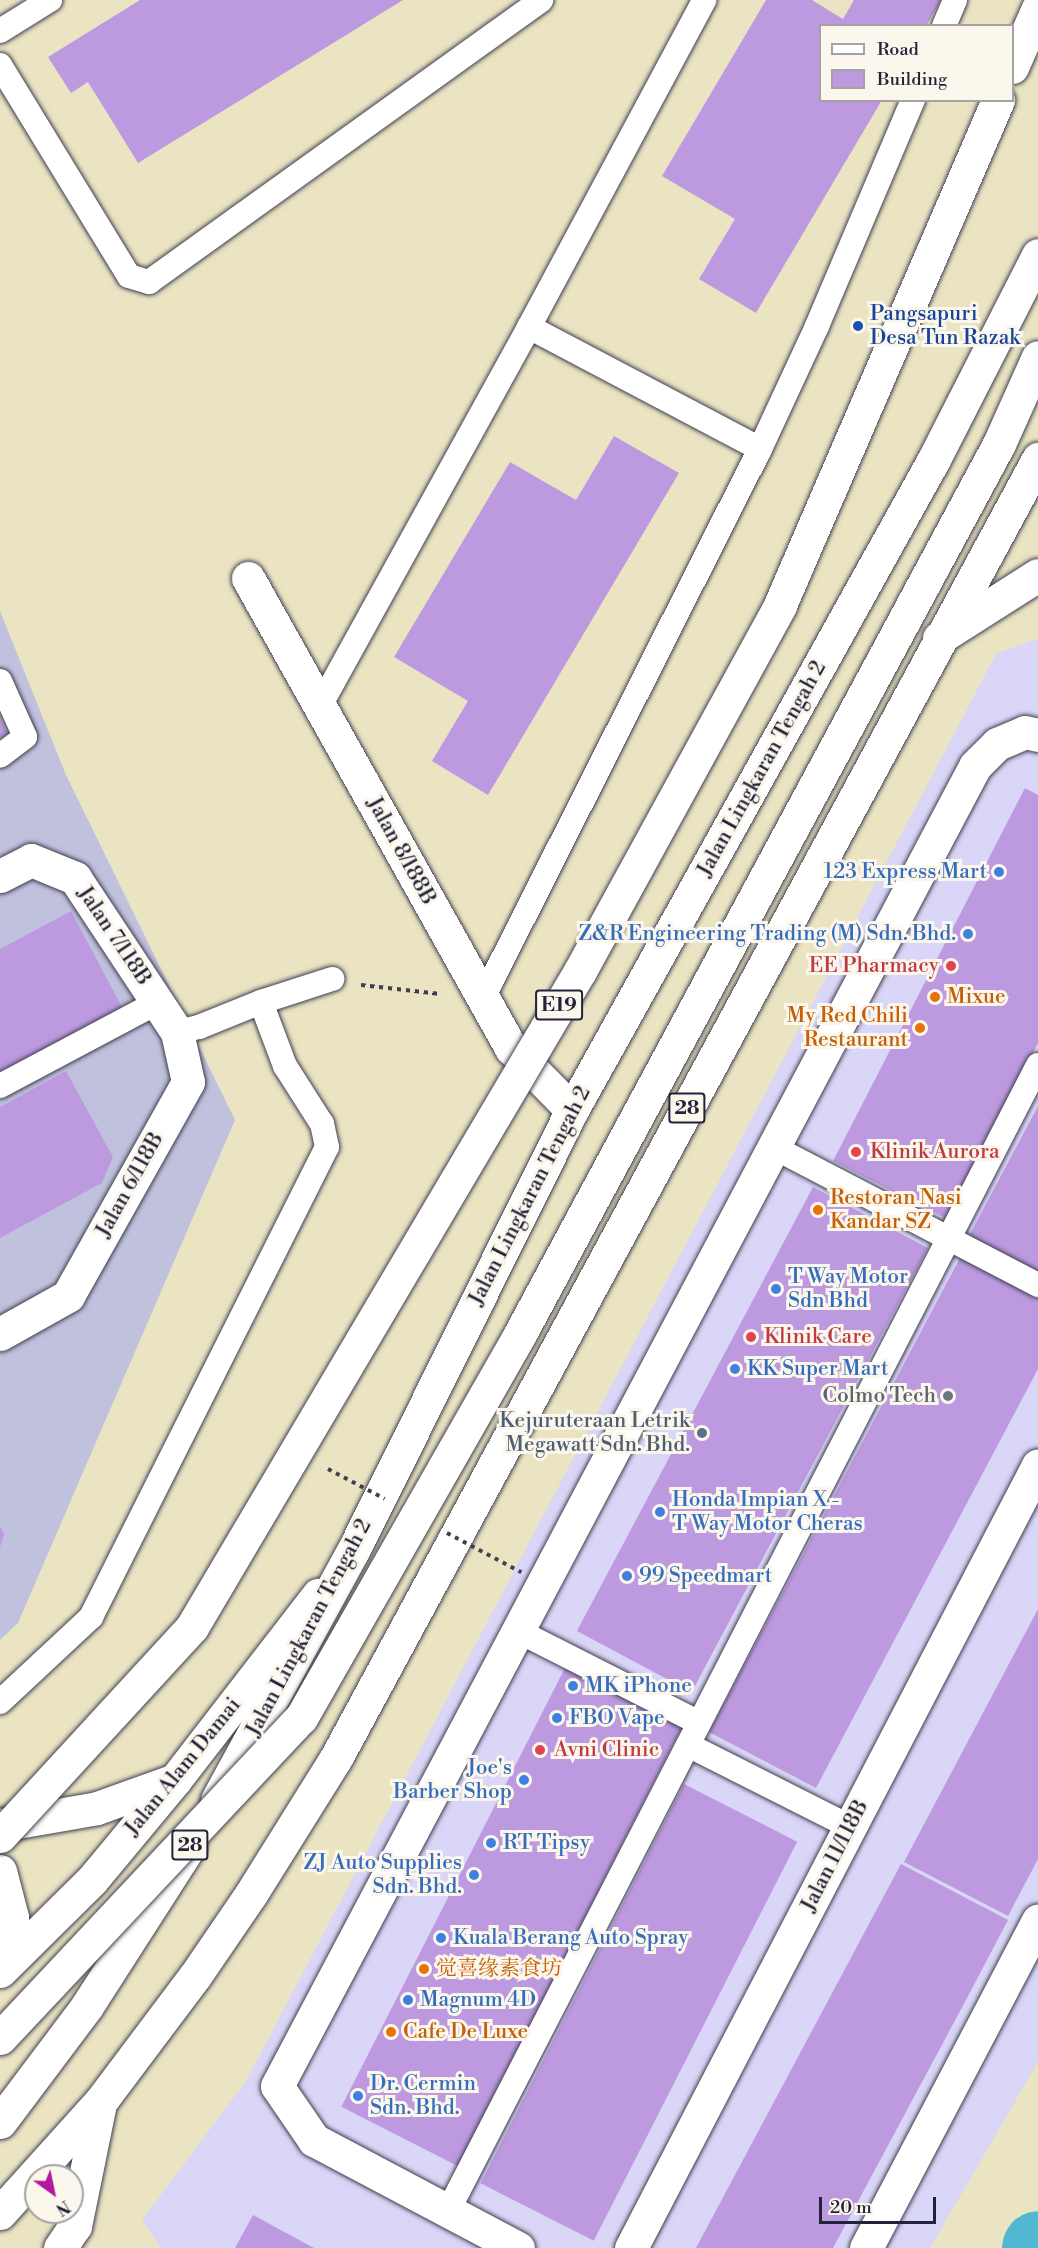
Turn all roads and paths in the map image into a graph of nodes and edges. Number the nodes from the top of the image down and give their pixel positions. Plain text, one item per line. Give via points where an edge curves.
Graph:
1 (50, 0) edge
2 (541, 0) edge
3 (704, 0) edge
4 (955, 0) edge
5 (1038, 8) edge
6 (945, 24) edge
7 (0, 31) edge
8 (1014, 62) edge
9 (0, 65) edge
10 (912, 102) edge
11 (997, 102) edge
12 (1038, 255) edge
13 (530, 327) junction
14 (1038, 357) edge
15 (760, 448) junction
16 (1038, 459) edge
17 (1038, 575) edge
18 (248, 578) dead end
19 (939, 638) junction
20 (0, 681) edge
21 (320, 706) junction
22 (1038, 735) edge
23 (0, 756) edge
24 (0, 876) edge
25 (332, 980) joint
26 (483, 998) junction
27 (158, 1002) junction
28 (261, 1002) junction
29 (177, 1032) junction
30 (1038, 1065) edge
31 (0, 1086) edge
32 (572, 1110) junction
33 (773, 1147) junction
34 (949, 1238) junction
35 (1038, 1285) edge
36 (0, 1334) edge
37 (1038, 1465) edge
38 (353, 1551) junction
39 (518, 1631) junction
40 (0, 1702) edge
41 (699, 1723) junction
42 (688, 1745) junction
43 (175, 1780) junction
44 (0, 1825) edge
45 (850, 1827) junction
46 (0, 1836) edge
47 (0, 1871) edge
48 (1038, 1920) edge
49 (0, 1950) edge
50 (0, 1971) edge
51 (0, 2038) edge
52 (101, 2101) junction
53 (0, 2122) edge
54 (448, 2211) junction
55 (0, 2213) edge
56 (60, 2248) edge
57 (518, 2248) edge
58 (631, 2248) edge
59 (866, 2248) edge

1 - 7 lane
2 - 9 lane via 149,282 129,276
3 - 13 lane
4 - 6 lane
5 - 8 main road
10 - 15 lane via 817,326
11 - 46 main road, E19, bridge via 780,605 580,971 192,1627
12 - 32 main road, Jalan Lingkaran Tengah 2 / 28 via 933,461
13 - 15 lane
13 - 21 lane
14 - 51 main road, bridge via 994,454 521,1332 301,1718
15 - 26 lane
16 - 19 main road, 28
17 - 19 main road
18 - 21 main road, Jalan 8/188B
19 - 52 main road, 28 via 336,1758 195,1976
20 - 23 lane via 25,737
21 - 26 main road, Jalan 8/188B
22 - 33 main road via 1025,732 997,744 975,766
24 - 27 main road, Jalan 7/118B via 31,860 75,878
25 - 26 path via 396,991
25 - 28 lane
26 - 32 main road, Jalan 8/188B via 511,1048
27 - 29 main road, Jalan 6/118B
27 - 31 lane
28 - 29 lane
28 - 40 lane via 285,1066 322,1124 327,1147 91,1617
29 - 36 main road, Jalan 6/118B via 188,1082 68,1296
30 - 34 lane
32 - 38 main road, Jalan Lingkaran Tengah 2 / 28
33 - 34 lane
33 - 39 main road
34 - 35 lane
34 - 41 lane
37 - 45 main road, Jalan 11/118B
38 - 43 main road, Jalan Alam Damai
38 - 53 main road, Jalan Lingkaran Tengah 2 / 28 via 169,1882 87,2006
39 - 41 lane
39 - 54 main road via 277,2086 314,2140
41 - 42 lane
42 - 45 lane
42 - 54 lane
43 - 44 main road via 97,1809
43 - 50 main road, Jalan Alam Damai via 92,1880
45 - 58 main road, Jalan 11/118B
47 - 49 main road via 12,1917
48 - 59 main road
52 - 55 main road, 28
52 - 56 main road via 75,2226
54 - 57 main road

